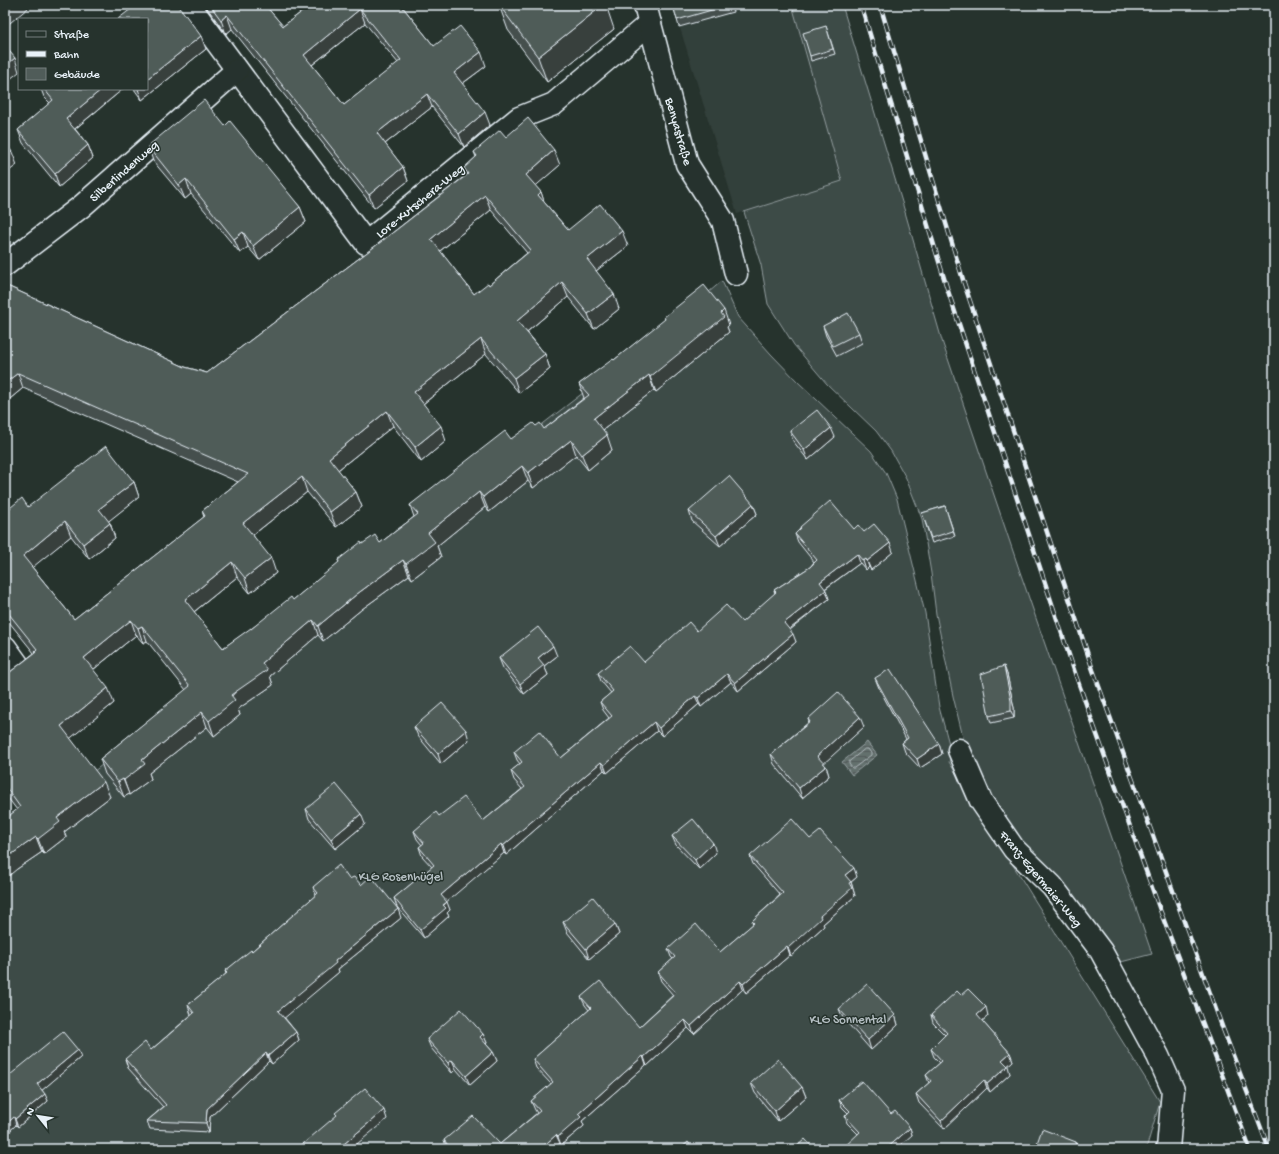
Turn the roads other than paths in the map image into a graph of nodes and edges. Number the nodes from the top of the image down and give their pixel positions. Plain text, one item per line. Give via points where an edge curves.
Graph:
1 (189, 5) edge
2 (647, 14) edge
3 (237, 70) junction
4 (5, 265) edge
5 (736, 274) dead end
6 (5, 647) edge
7 (5, 675) edge
8 (959, 750) dead end
9 (1168, 1149) edge

1 - 3 street, Lore-Kutschera-Weg
2 - 3 street, Lore-Kutschera-Weg via 554,104 520,118 366,243
2 - 5 street, Benyastraße via 687,164 723,221
3 - 4 street, Silberlindenweg via 82,206
6 - 7 street via 18,664
8 - 9 street, Franz-Egermaier-Weg via 981,801 1014,849 1052,886 1101,951 1158,1056 1173,1090

